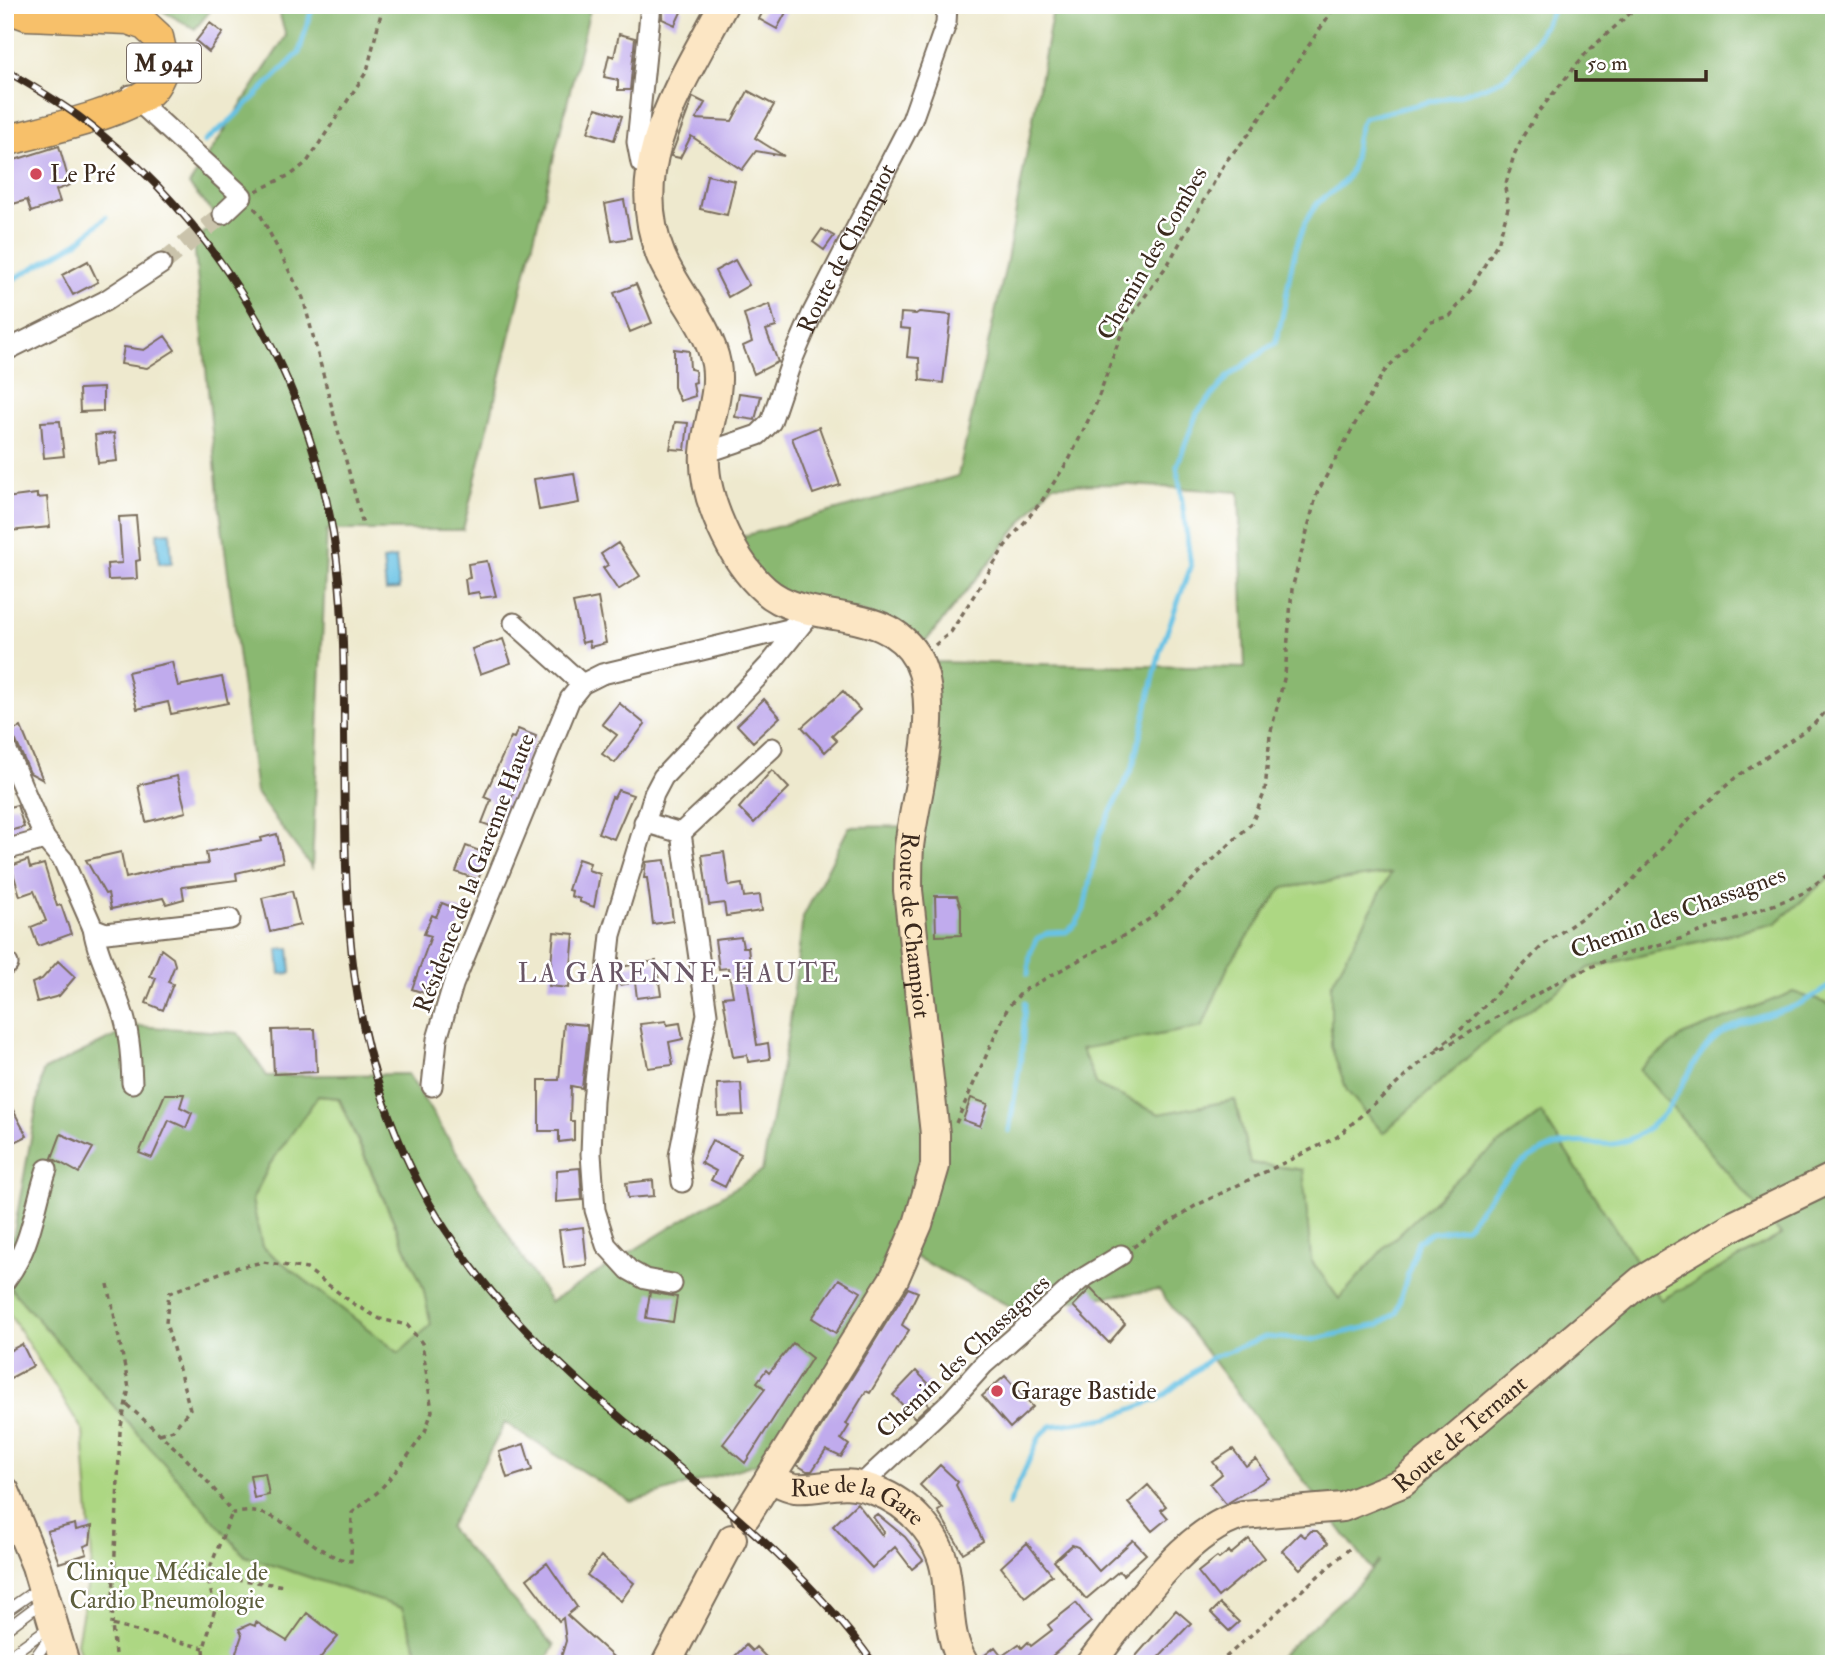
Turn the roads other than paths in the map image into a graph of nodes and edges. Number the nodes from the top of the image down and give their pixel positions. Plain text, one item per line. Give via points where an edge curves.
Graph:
1 (651, 5) edge
2 (723, 5) edge
3 (947, 5) edge
4 (5, 7) edge
5 (5, 19) edge
6 (133, 97) junction
7 (5, 141) edge
8 (651, 167) junction
9 (223, 214) tunnel mouth
10 (161, 264) tunnel mouth
11 (5, 351) edge
12 (705, 453) junction
13 (814, 609) junction
14 (514, 623) dead end
15 (582, 684) junction
16 (5, 746) edge
17 (772, 748) dead end
18 (644, 822) junction
19 (681, 833) junction
20 (45, 839) junction
21 (5, 850) edge
22 (230, 919) dead end
23 (93, 928) junction
24 (132, 1083) dead end
25 (432, 1086) dead end
26 (47, 1168) dead end
27 (1834, 1177) edge
28 (682, 1182) dead end
29 (1121, 1255) road end
30 (5, 1281) edge
31 (672, 1284) dead end
32 (770, 1478) junction
33 (861, 1485) junction
34 (5, 1491) edge
35 (42, 1586) junction
36 (5, 1612) edge
37 (53, 1623) junction
38 (5, 1630) edge
39 (5, 1659) edge
40 (676, 1661) edge
41 (24, 1664) edge
42 (65, 1664) edge
43 (964, 1664) edge
44 (1090, 1664) edge

1 - 8 street, Route de Champiot via 637,142 641,163
2 - 8 street, Route de Champiot via 664,117
3 - 12 street, Route de Champiot via 946,24 912,120 813,312 771,422 758,435
4 - 6 main road, M 941 via 27,15 128,19 145,25 158,37 164,64 150,91
5 - 6 main road, M 941 via 50,29 98,24 141,30 156,53 157,66
6 - 7 main road, M 941 via 101,114
6 - 9 street via 242,196
8 - 12 street, Route de Champiot via 649,197 661,255 716,363 715,401
10 - 11 street via 105,301
12 - 13 street, Route de Champiot via 717,516 747,571 777,599
13 - 15 street via 789,629 625,667
13 - 18 street via 770,664 671,765
13 - 32 street, Route de Champiot via 886,629 906,645 918,661 928,701 908,890 935,1166 918,1224 895,1277
14 - 15 street
15 - 25 street, Résidence de la Garenne Haute via 560,718 453,985 438,1039
16 - 20 street
17 - 19 street
18 - 19 street
18 - 31 street via 611,935 593,1100 592,1165 595,1210 606,1245 629,1270 645,1279
19 - 28 street via 707,1014 679,1156
20 - 21 street
20 - 23 street via 63,860
22 - 23 street via 106,933
23 - 24 street via 124,1016
26 - 30 street via 34,1226 19,1262
27 - 44 street, Route de Ternant via 1735,1225 1642,1280 1402,1483 1343,1507 1243,1515 1205,1531 1168,1567
29 - 33 street, Chemin des Chassagnes via 1080,1280 1003,1347
32 - 33 street, Rue de la Gare via 794,1488 838,1482
32 - 40 street, Rue de la Gare via 738,1528
33 - 43 street, Rue de la Gare via 901,1503 936,1544 947,1576 951,1634
34 - 35 street
35 - 36 lane
35 - 37 street
35 - 38 lane via 37,1606
37 - 39 lane
37 - 41 lane via 48,1642
37 - 42 street

